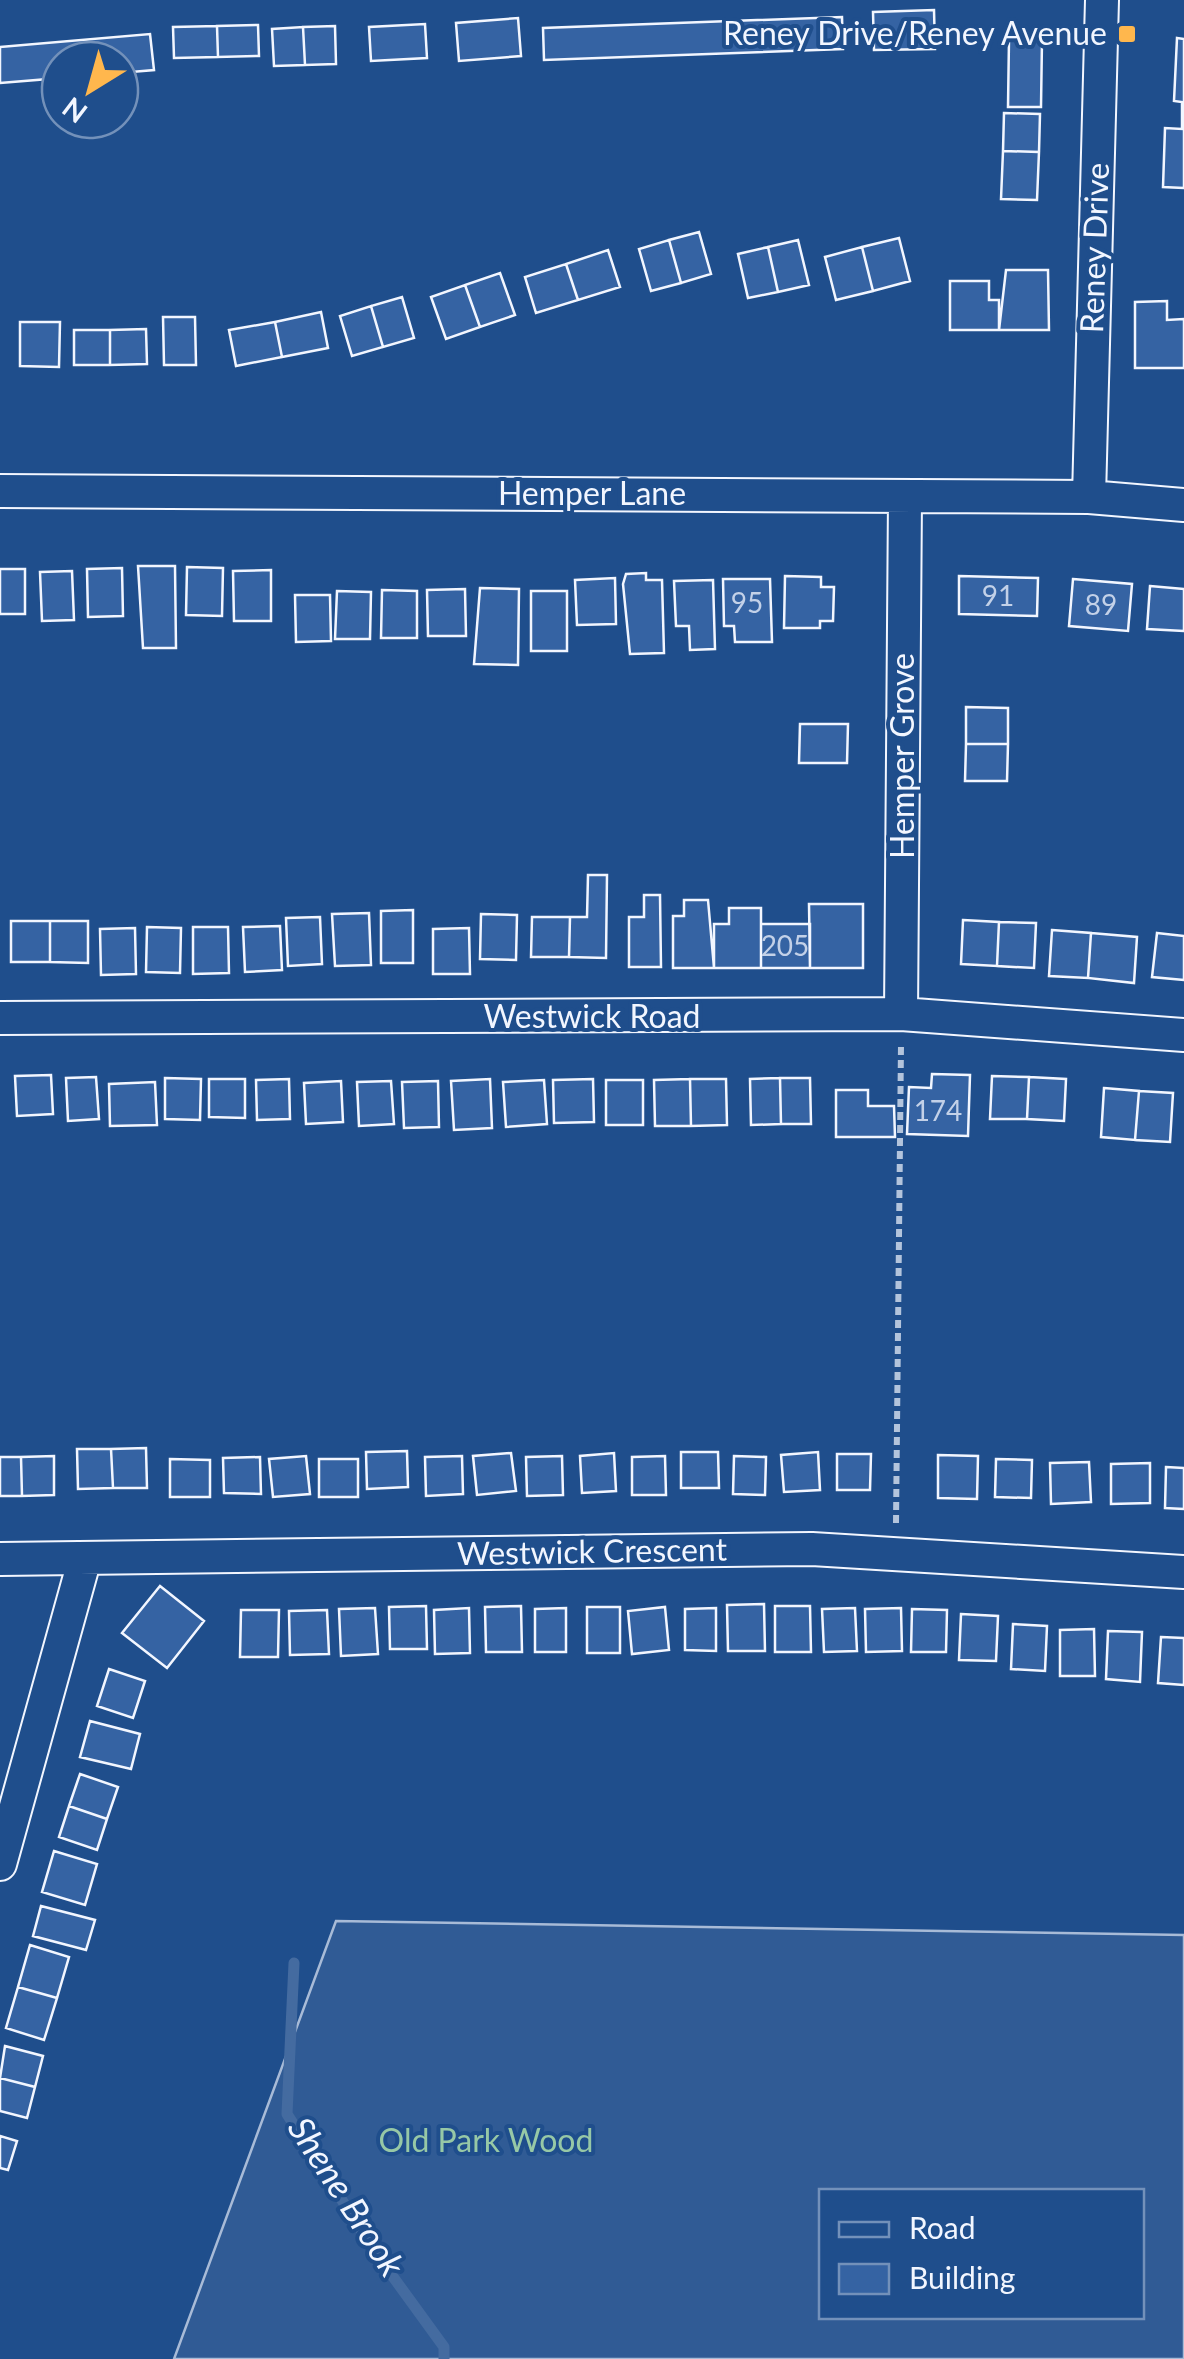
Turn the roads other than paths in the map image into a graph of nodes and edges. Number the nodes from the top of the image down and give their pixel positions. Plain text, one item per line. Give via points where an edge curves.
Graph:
1 (1102, 0) edge
2 (0, 491) edge
3 (905, 497) junction
4 (1088, 497) junction
5 (1184, 505) edge
6 (902, 1014) junction
7 (0, 1018) edge
8 (1184, 1035) edge
9 (0, 1558) edge
10 (85, 1558) junction
11 (1184, 1572) edge
12 (0, 1864) edge

1 - 4 street, Reney Drive
2 - 3 street, Hemper Lane
3 - 4 street, Hemper Lane
3 - 6 street, Hemper Grove
4 - 5 street, Hemper Lane
6 - 7 street, Westwick Road
6 - 8 street, Westwick Road
9 - 10 street, Westwick Crescent
10 - 11 street, Westwick Crescent via 812,1550
10 - 12 street

